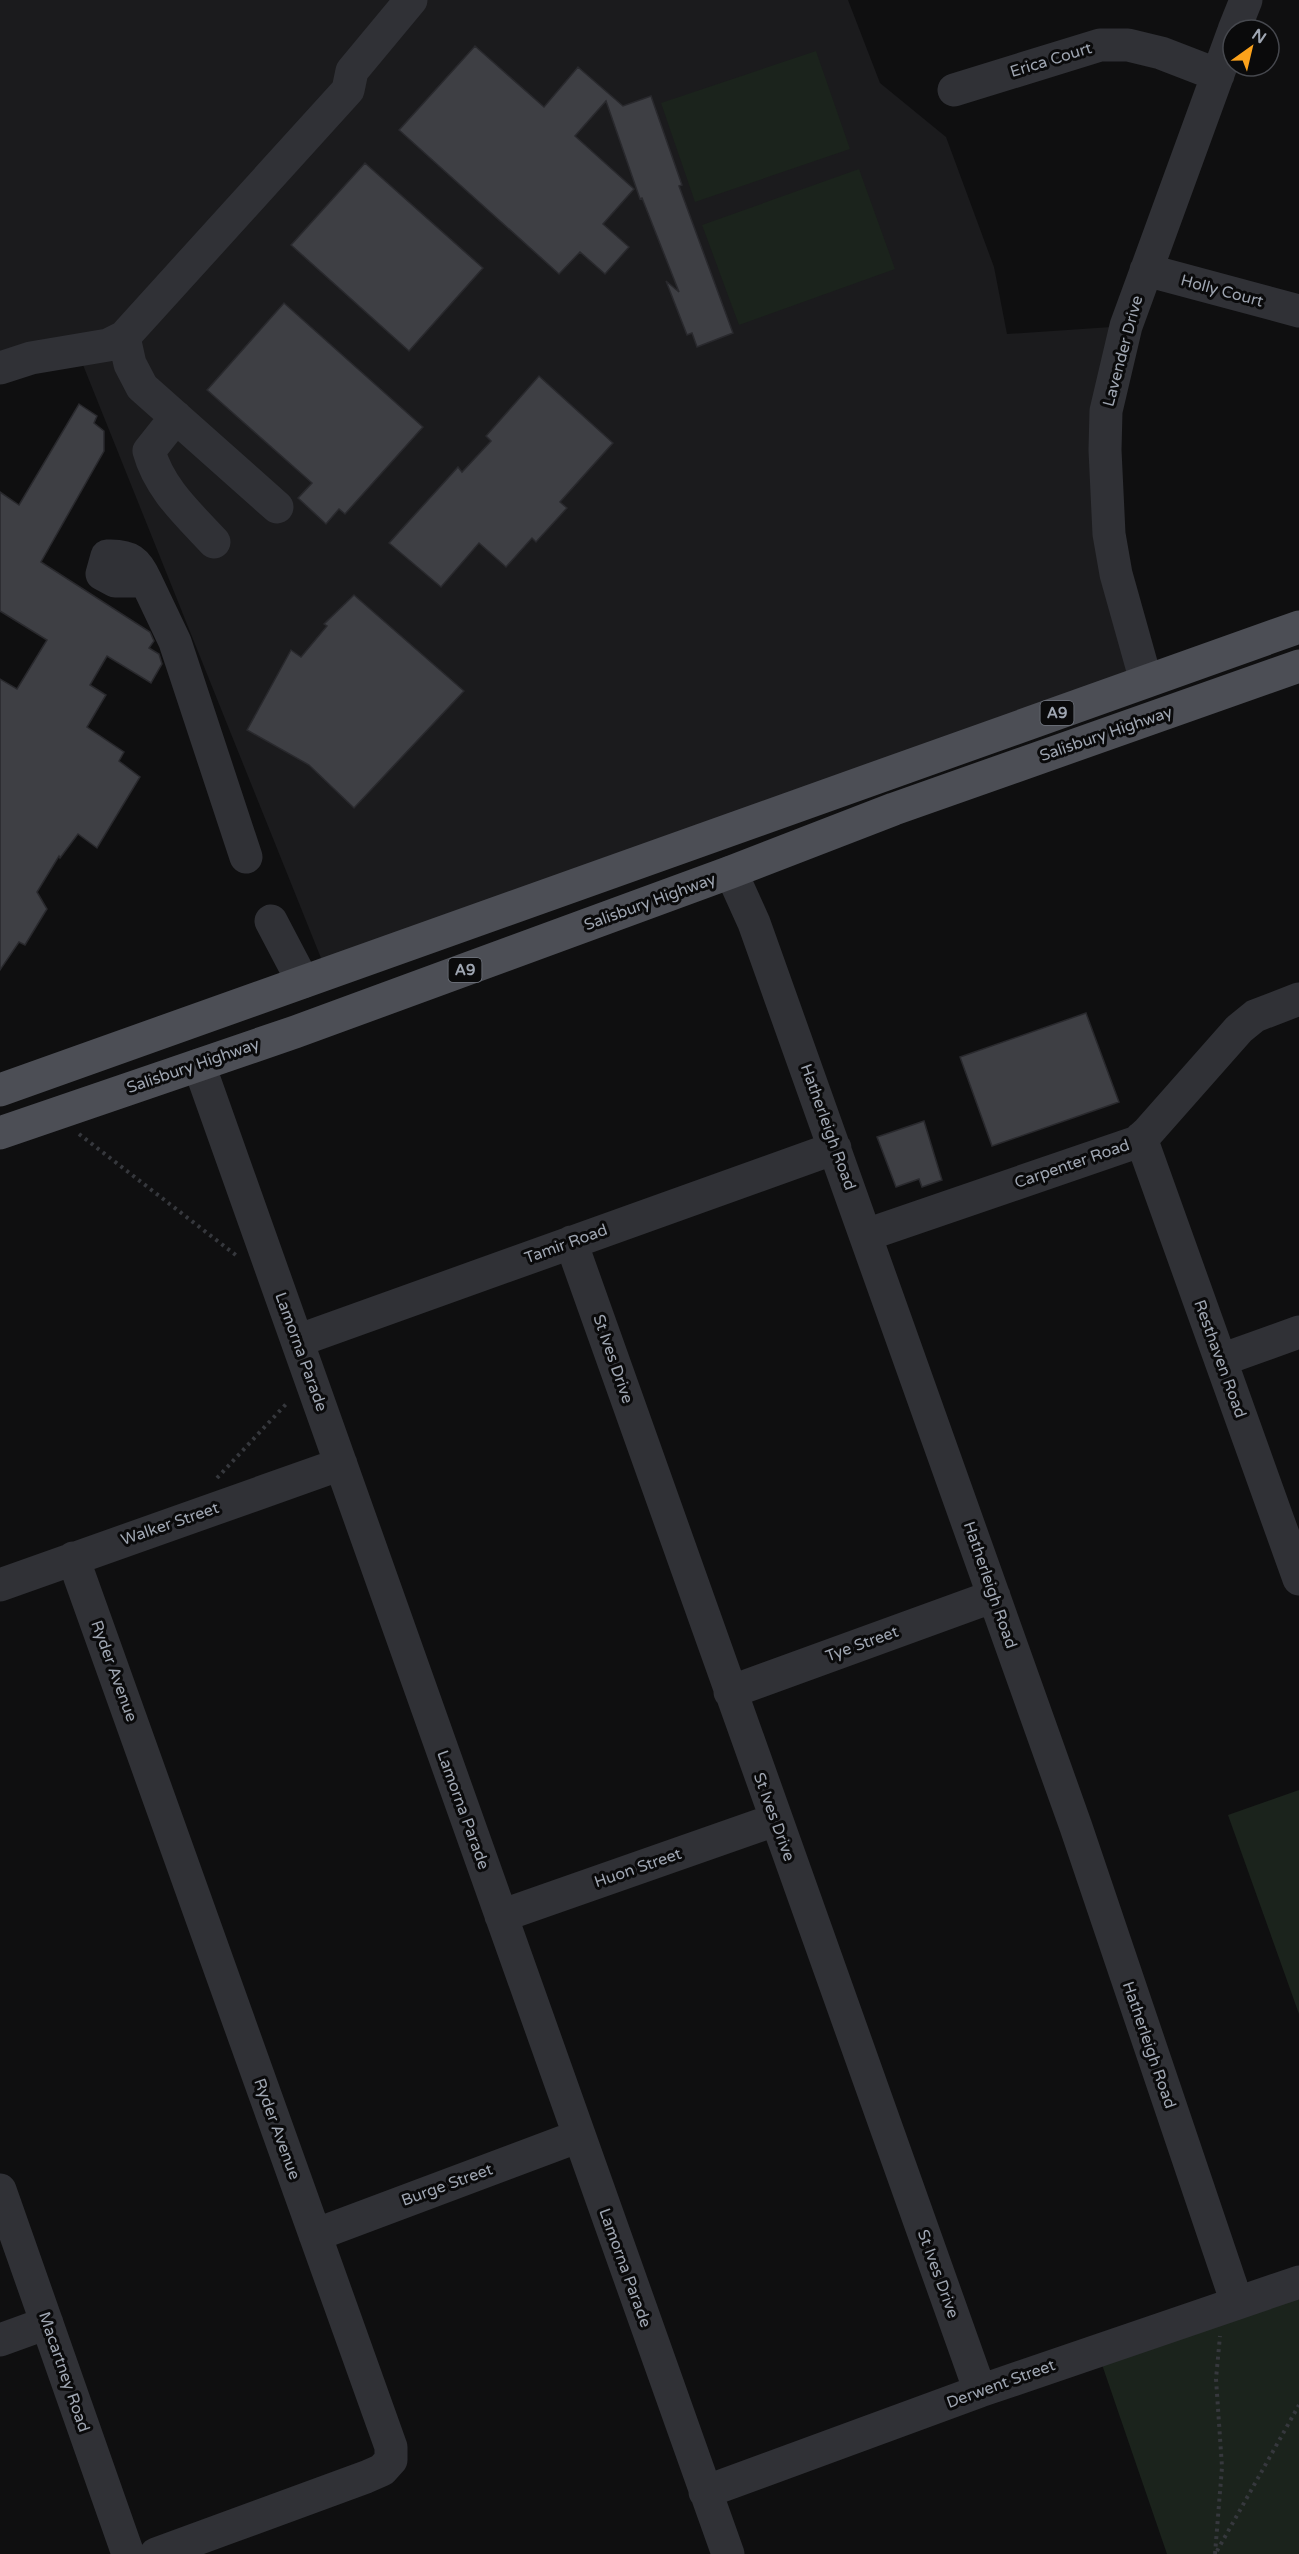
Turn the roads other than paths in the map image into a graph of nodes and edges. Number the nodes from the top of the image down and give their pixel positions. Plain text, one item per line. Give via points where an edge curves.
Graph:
1 (411, 0) edge
2 (1246, 0) edge
3 (1239, 18) edge
4 (1221, 67) edge
5 (1218, 75) junction
6 (954, 90) dead end
7 (1146, 270) junction
8 (1299, 311) edge
9 (124, 337) junction
10 (0, 368) edge
11 (176, 417) junction
12 (277, 507) dead end
13 (213, 542) dead end
14 (146, 581) dead end
15 (1299, 627) edge
16 (1299, 666) edge
17 (1146, 681) junction
18 (1159, 716) junction
19 (717, 834) junction
20 (246, 857) dead end
21 (731, 872) junction
22 (271, 921) dead end
23 (303, 982) junction
24 (1299, 999) edge
25 (199, 1065) junction
26 (1, 1088) edge
27 (0, 1133) edge
28 (1141, 1138) junction
29 (835, 1148) junction
30 (866, 1235) junction
31 (571, 1242) junction
32 (1299, 1332) edge
33 (297, 1341) junction
34 (1221, 1360) junction
35 (341, 1464) junction
36 (74, 1558) junction
37 (1299, 1579) edge
38 (0, 1585) edge
39 (994, 1596) junction
40 (730, 1692) junction
41 (775, 1820) junction
42 (501, 1916) junction
43 (579, 2136) junction
44 (0, 2190) edge
45 (315, 2235) junction
46 (1299, 2282) edge
47 (1237, 2303) junction
48 (47, 2323) junction
49 (0, 2340) edge
50 (980, 2391) junction
51 (705, 2492) junction
52 (128, 2554) edge
53 (156, 2554) edge
54 (728, 2554) edge

1 - 9 street via 352,70 348,90
2 - 3 street, Lavender Drive
4 - 5 street, Lavender Drive
5 - 6 street, Erica Court via 1161,53 1128,45 1100,45
5 - 7 street, Lavender Drive
7 - 8 street, Holly Court
7 - 17 street, Lavender Drive via 1113,377 1106,411 1105,450 1109,534
9 - 10 street via 108,345 31,358
9 - 11 street via 130,364 142,387
11 - 12 street
11 - 13 street via 149,451 153,466 172,496
14 - 20 street via 175,642
15 - 17 main road, A9
16 - 18 main road, Salisbury Highway / A9
17 - 18 main road
17 - 19 main road, A9
18 - 21 main road, Salisbury Highway / A9 via 894,809
19 - 21 main road
19 - 23 main road, A9
21 - 25 main road, Salisbury Highway / A9
21 - 29 street, Hatherleigh Road via 754,923
22 - 23 street
23 - 26 main road, A9
24 - 28 street, Carpenter Road via 1255,1016 1239,1029
25 - 27 main road, Salisbury Highway / A9
25 - 33 street, Lamorna Parade
28 - 30 street, Carpenter Road
28 - 34 street, Resthaven Road
29 - 30 street, Hatherleigh Road
29 - 31 street, Tamir Road
30 - 39 street, Hatherleigh Road
31 - 33 street, Tamir Road
31 - 40 street, St Ives Drive
32 - 34 street
33 - 35 street, Lamorna Parade
34 - 37 street, Resthaven Road
35 - 36 street, Walker Street
35 - 42 street, Lamorna Parade
36 - 38 street, Walker Street
36 - 45 street, Ryder Avenue
39 - 40 street, Tye Street
39 - 47 street, Hatherleigh Road
40 - 41 street, St Ives Drive
41 - 42 street, Huon Street
41 - 50 street, St Ives Drive
42 - 43 street, Lamorna Parade
43 - 45 street, Burge Street
43 - 51 street, Lamorna Parade
44 - 48 street, Macartney Road
45 - 53 street, Ryder Avenue via 391,2447 391,2460 382,2470 366,2477
46 - 47 street, Derwent Street
47 - 50 street, Derwent Street
48 - 49 street
48 - 52 street, Macartney Road
50 - 51 street, Derwent Street
51 - 54 street, Lamorna Parade

